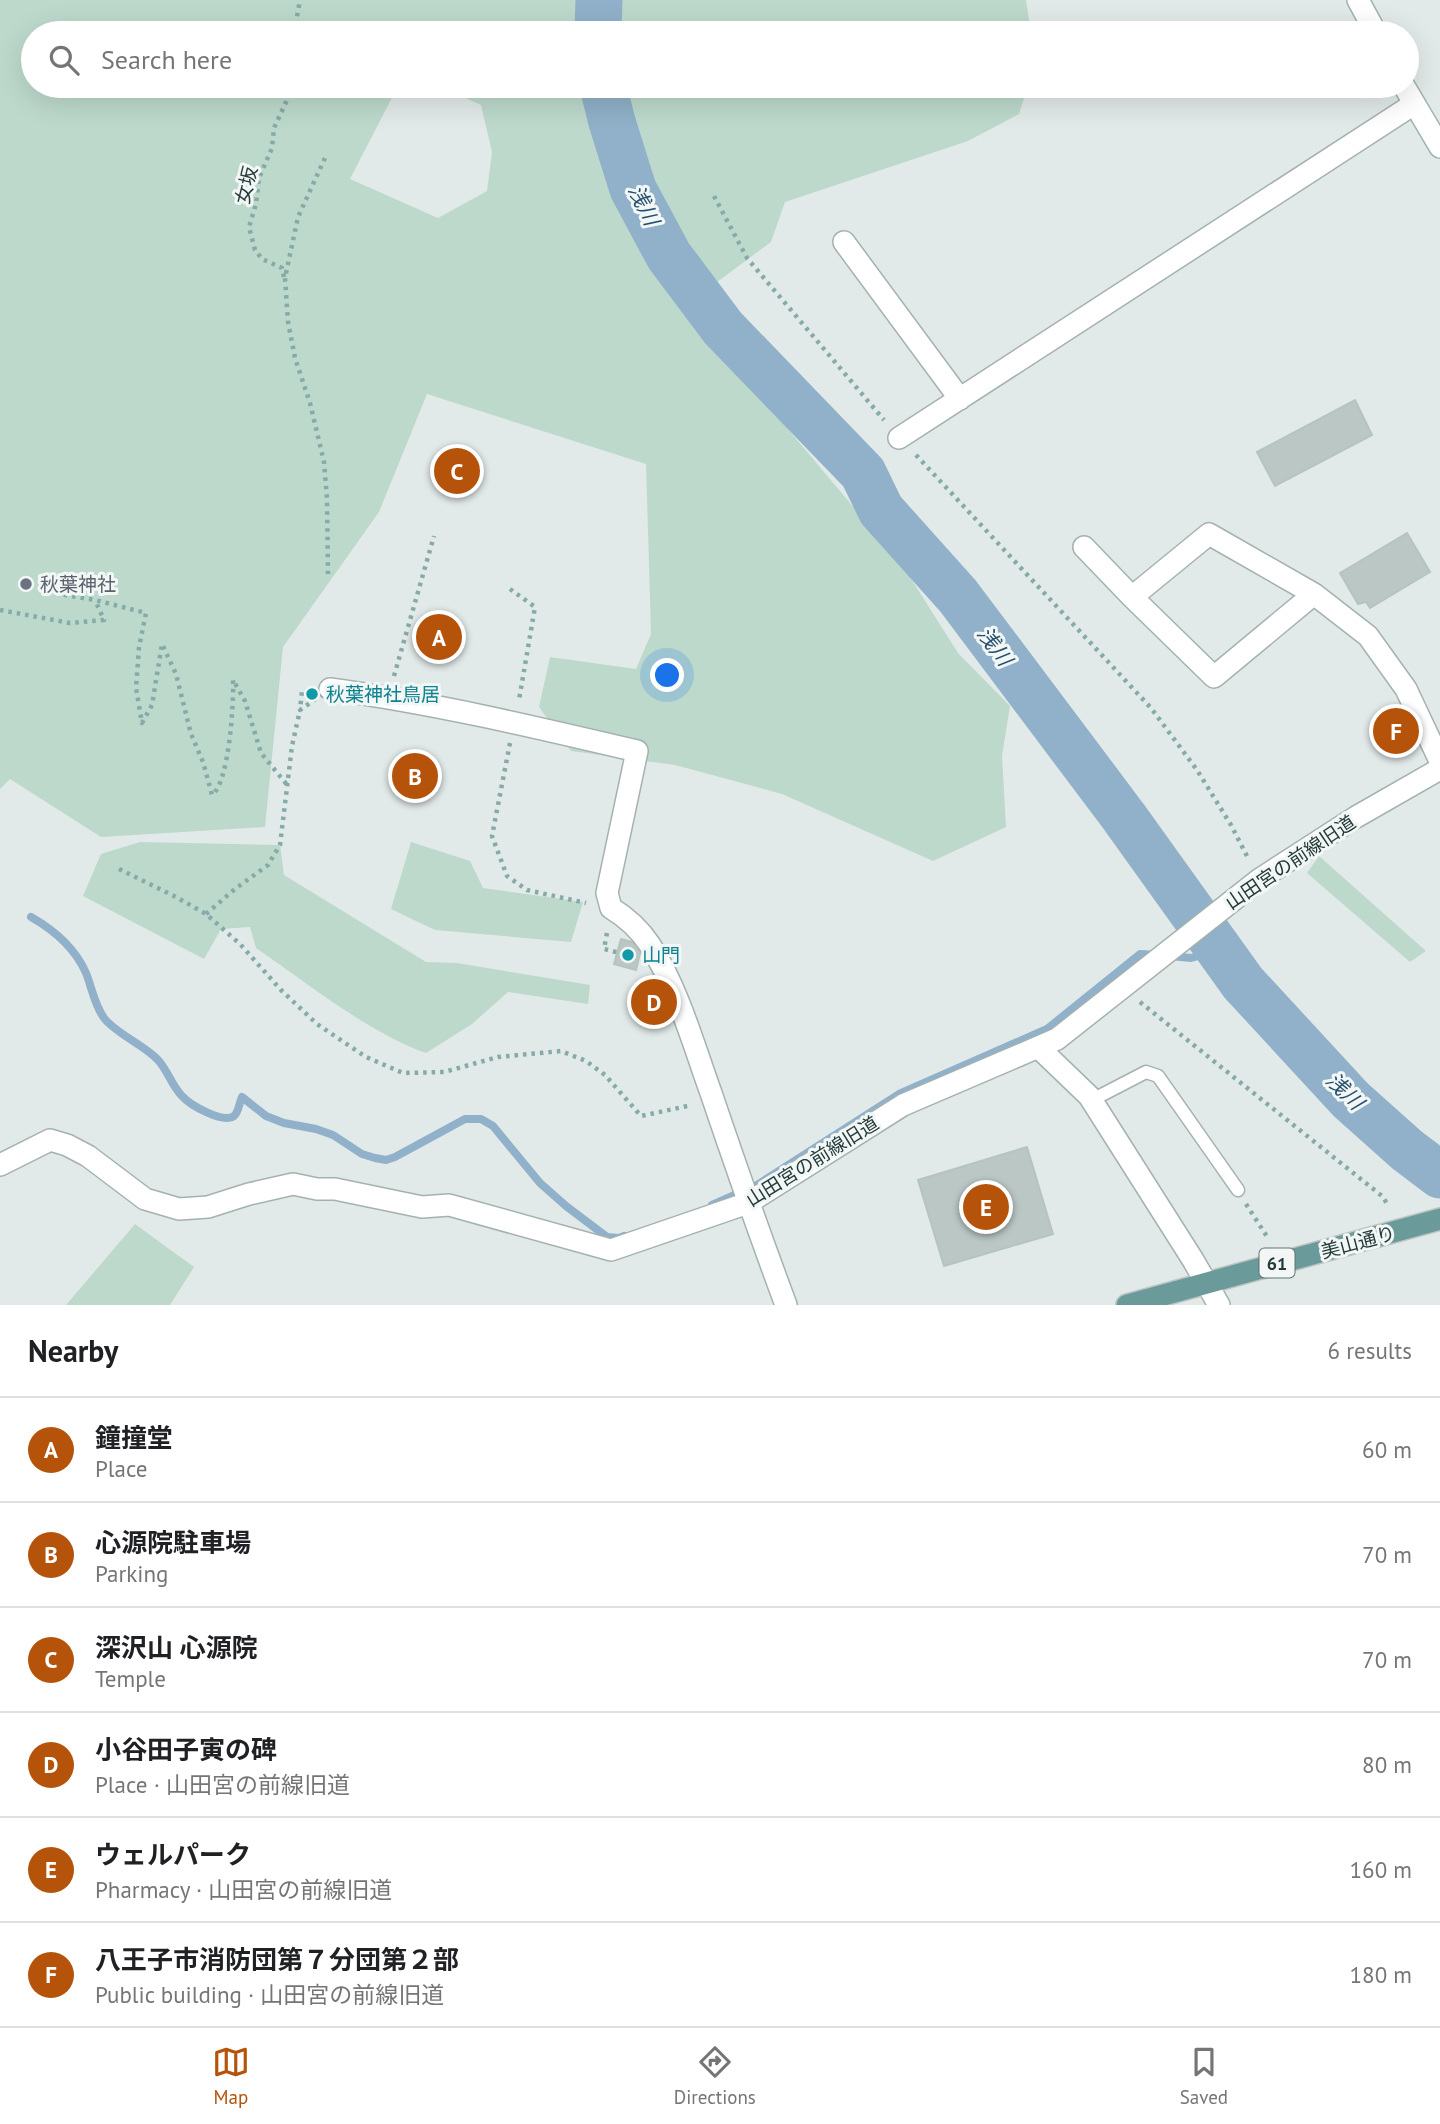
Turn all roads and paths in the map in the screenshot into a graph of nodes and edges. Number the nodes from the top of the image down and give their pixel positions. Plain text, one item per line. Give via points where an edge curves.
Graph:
1 (300, 0) edge
2 (1358, 0) edge
3 (296, 21) edge
4 (1369, 21) edge
5 (287, 98) edge
6 (1405, 98) edge
7 (1411, 98) edge
8 (1438, 138) edge
9 (325, 158) dead end
10 (714, 196) dead end
11 (844, 242) dead end
12 (285, 278) junction
13 (960, 399) junction
14 (899, 438) junction
15 (434, 536) dead end
16 (1084, 547) dead end
17 (328, 574) dead end
18 (510, 589) dead end
19 (47, 592) dead end
20 (1314, 594) junction
21 (1132, 597) junction
22 (95, 600) junction
23 (0, 610) edge
24 (330, 689) dead end
25 (388, 697) junction
26 (300, 710) dead end
27 (515, 722) junction
28 (1440, 761) edge
29 (1440, 769) edge
30 (288, 786) junction
31 (118, 869) dead end
32 (1260, 879) junction
33 (611, 908) junction
34 (206, 914) junction
35 (1121, 987) junction
36 (1039, 1048) junction
37 (713, 1101) junction
38 (1092, 1101) junction
39 (0, 1165) edge
40 (1238, 1190) joint
41 (746, 1195) junction
42 (1388, 1205) dead end
43 (1434, 1221) edge
44 (1268, 1238) dead end
45 (1207, 1282) junction
46 (786, 1305) edge
47 (1127, 1305) edge
48 (1219, 1305) edge

1 - 3 path
2 - 4 street
5 - 12 path, 女坂 via 259,178 249,227 255,250 262,259 282,268
6 - 13 street
7 - 8 street
9 - 12 path via 298,217
10 - 14 path via 747,258
11 - 13 street
12 - 17 path via 295,358 324,462
13 - 14 street
14 - 32 path via 1151,708 1197,770
15 - 25 path
16 - 21 street
18 - 27 path via 535,607
19 - 22 path
20 - 21 street via 1209,534
20 - 21 street via 1214,677
20 - 28 street via 1368,636 1406,689
22 - 23 path via 104,621 71,623
22 - 30 path via 146,613 136,688 142,723 152,705 162,644 176,674 212,795 223,776 233,680 245,701 261,753
24 - 25 street
25 - 27 street
26 - 30 path
27 - 33 path via 492,836 507,876 527,890
27 - 33 street via 637,751 607,893
29 - 32 street, 山田宮の前線旧道
30 - 34 path via 280,845 268,865
31 - 34 path
32 - 35 street, 山田宮の前線旧道
33 - 37 street via 648,942 662,965
34 - 37 path via 317,1024 366,1057 403,1073 444,1072 498,1057 561,1051 605,1075 642,1116
35 - 36 street, 山田宮の前線旧道 via 1057,1039
35 - 42 path
36 - 38 street
36 - 41 street, 山田宮の前線旧道 via 903,1105
37 - 41 street
38 - 40 lane via 1146,1072 1158,1076
38 - 45 street
39 - 41 street, 山田宮の前線旧道 via 50,1140 88,1156 145,1199 179,1209 208,1207 293,1184 422,1207 449,1205 611,1250
40 - 44 path
41 - 46 street
43 - 45 main road, 美山通り / 61
45 - 47 main road, 美山通り / 61
45 - 48 street

